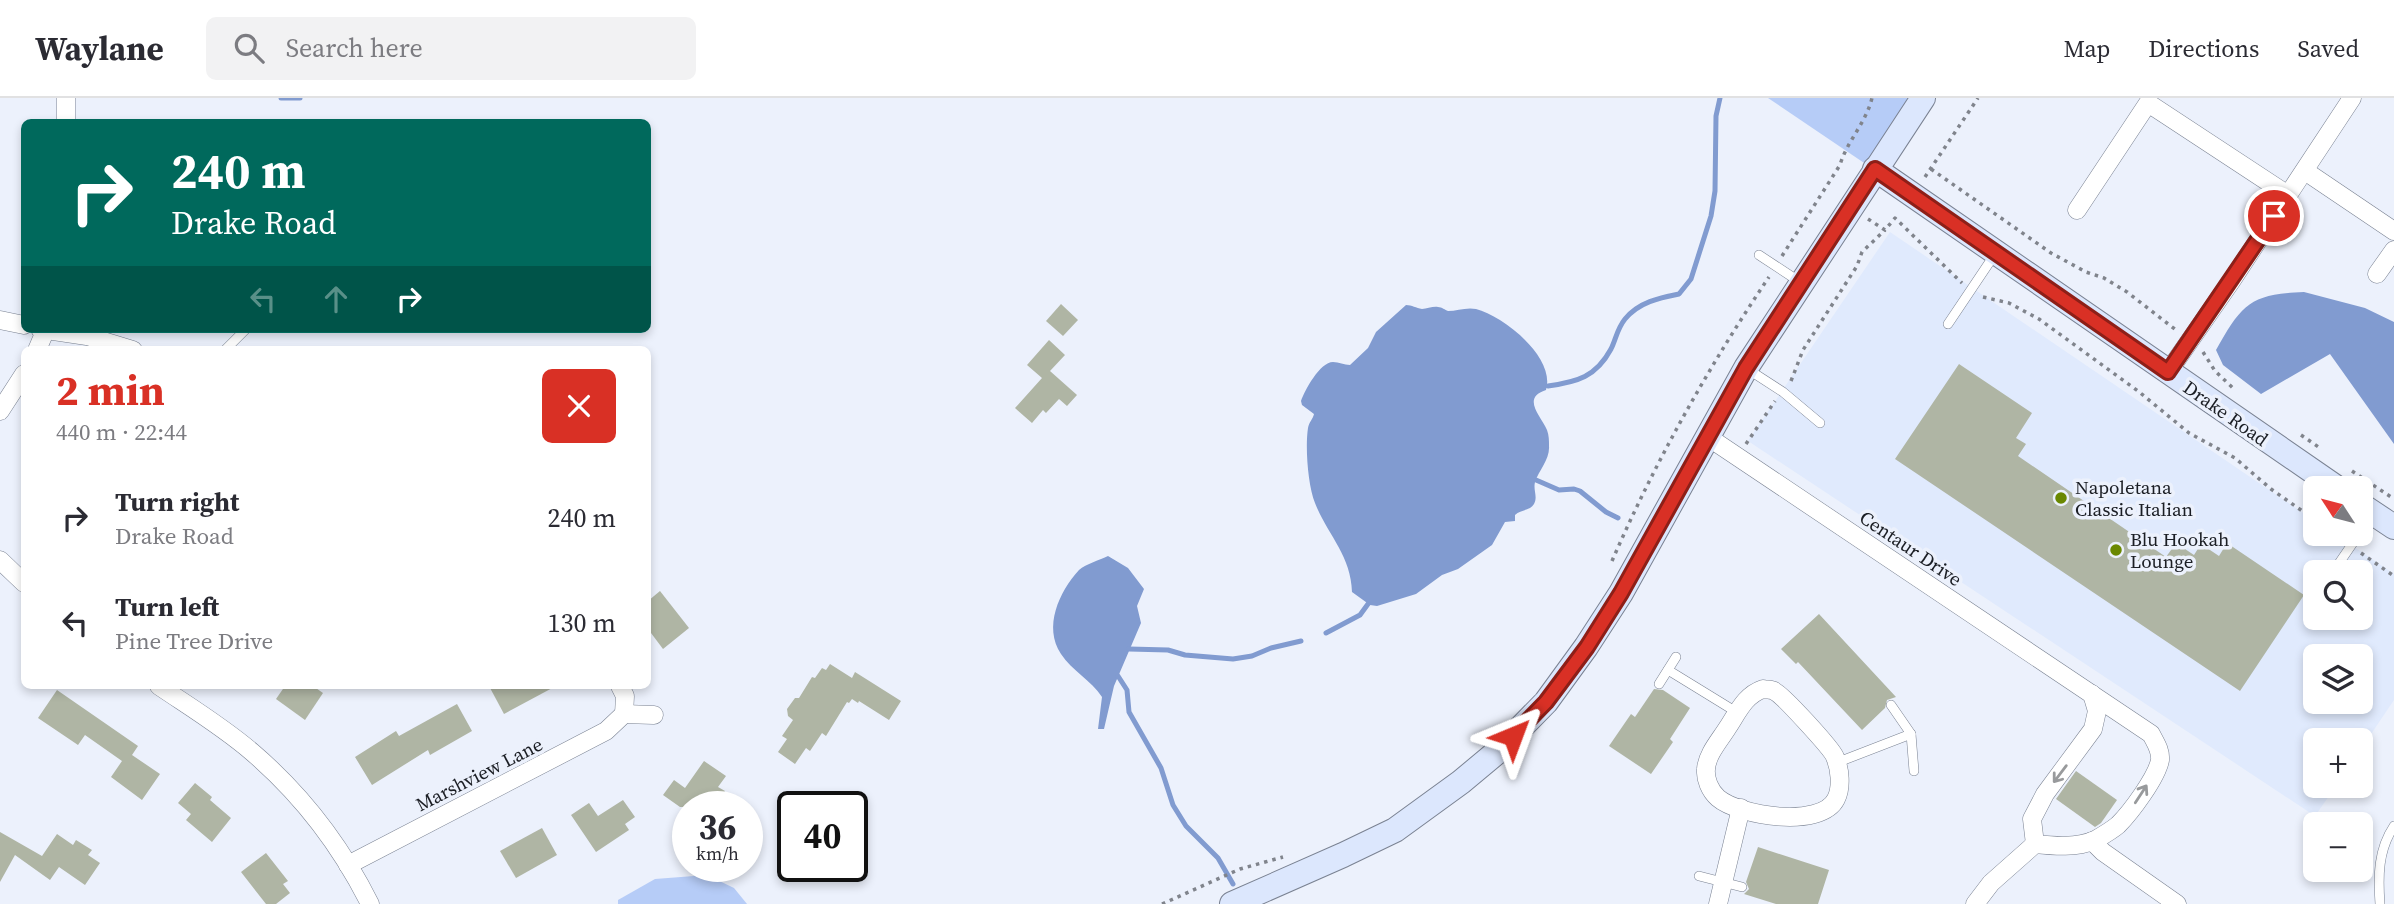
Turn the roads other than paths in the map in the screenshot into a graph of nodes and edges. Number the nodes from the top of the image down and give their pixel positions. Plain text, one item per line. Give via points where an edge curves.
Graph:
1 (66, 98) edge
2 (1923, 98) edge
3 (2352, 98) edge
4 (2150, 100) edge
5 (66, 119) edge
6 (1875, 169) junction
7 (2305, 171) junction
8 (2288, 195) junction
9 (2077, 211) dead end
10 (2394, 231) edge
11 (2394, 250) edge
12 (1996, 252) junction
13 (1759, 254) dead end
14 (2377, 274) dead end
15 (1802, 283) junction
16 (0, 320) edge
17 (21, 324) edge
18 (1948, 324) dead end
19 (69, 333) edge
20 (242, 333) edge
21 (120, 346) edge
22 (229, 346) edge
23 (1746, 368) junction
24 (2168, 372) junction
25 (21, 379) edge
26 (0, 411) edge
27 (1820, 423) dead end
28 (1708, 437) junction
29 (2339, 476) edge
30 (2373, 523) edge
31 (2394, 527) edge
32 (0, 560) edge
33 (21, 580) edge
34 (1676, 657) dead end
35 (1668, 670) junction
36 (1659, 684) dead end
37 (163, 689) edge
38 (622, 689) edge
39 (2092, 694) junction
40 (1891, 705) dead end
41 (1738, 713) junction
42 (624, 714) junction
43 (654, 715) dead end
44 (1911, 734) junction
45 (1836, 763) junction
46 (1914, 771) dead end
47 (1741, 808) junction
48 (2394, 826) edge
49 (2092, 841) junction
50 (2035, 844) junction
51 (348, 865) junction
52 (1699, 876) dead end
53 (1723, 882) junction
54 (1742, 887) dead end
55 (370, 904) edge
56 (1231, 904) edge
57 (1718, 904) edge
58 (1975, 904) edge
59 (2178, 904) edge
60 (2380, 904) edge

1 - 5 street
2 - 6 street
3 - 7 street
4 - 8 street
4 - 9 street
6 - 12 street, Drake Road
6 - 15 street
7 - 8 street
7 - 10 street
8 - 24 street
11 - 14 street
12 - 18 lane
12 - 24 street, Drake Road
13 - 15 lane
15 - 23 street
16 - 17 street
19 - 21 street
20 - 22 lane
23 - 27 lane
23 - 28 street
24 - 29 street, Drake Road
25 - 26 street
28 - 39 street, Centaur Drive
28 - 56 street via 1587,647 1546,702 1497,752 1395,830
30 - 31 street
32 - 33 street
34 - 35 lane
35 - 36 lane
35 - 41 lane
37 - 51 street via 251,751 296,794
38 - 42 street
49 -> 39 street, Centaur Drive via 2117,826 2160,760 2151,734
39 -> 50 street via 2097,711 2094,729 2032,818
40 - 44 lane
41 - 45 street via 1749,696 1774,691 1835,756
41 - 47 street via 1708,758 1706,779 1718,798
42 - 43 street
42 - 51 street, Marshview Lane via 606,731
44 - 45 lane
44 - 46 lane
45 - 47 street via 1840,790 1830,808 1822,812 1784,817
47 - 53 street
48 - 60 lane via 2385,839 2378,875
49 - 50 street
49 - 59 street
50 - 58 street via 1991,883
51 - 55 street
52 - 53 lane
53 - 54 lane
53 - 57 street

